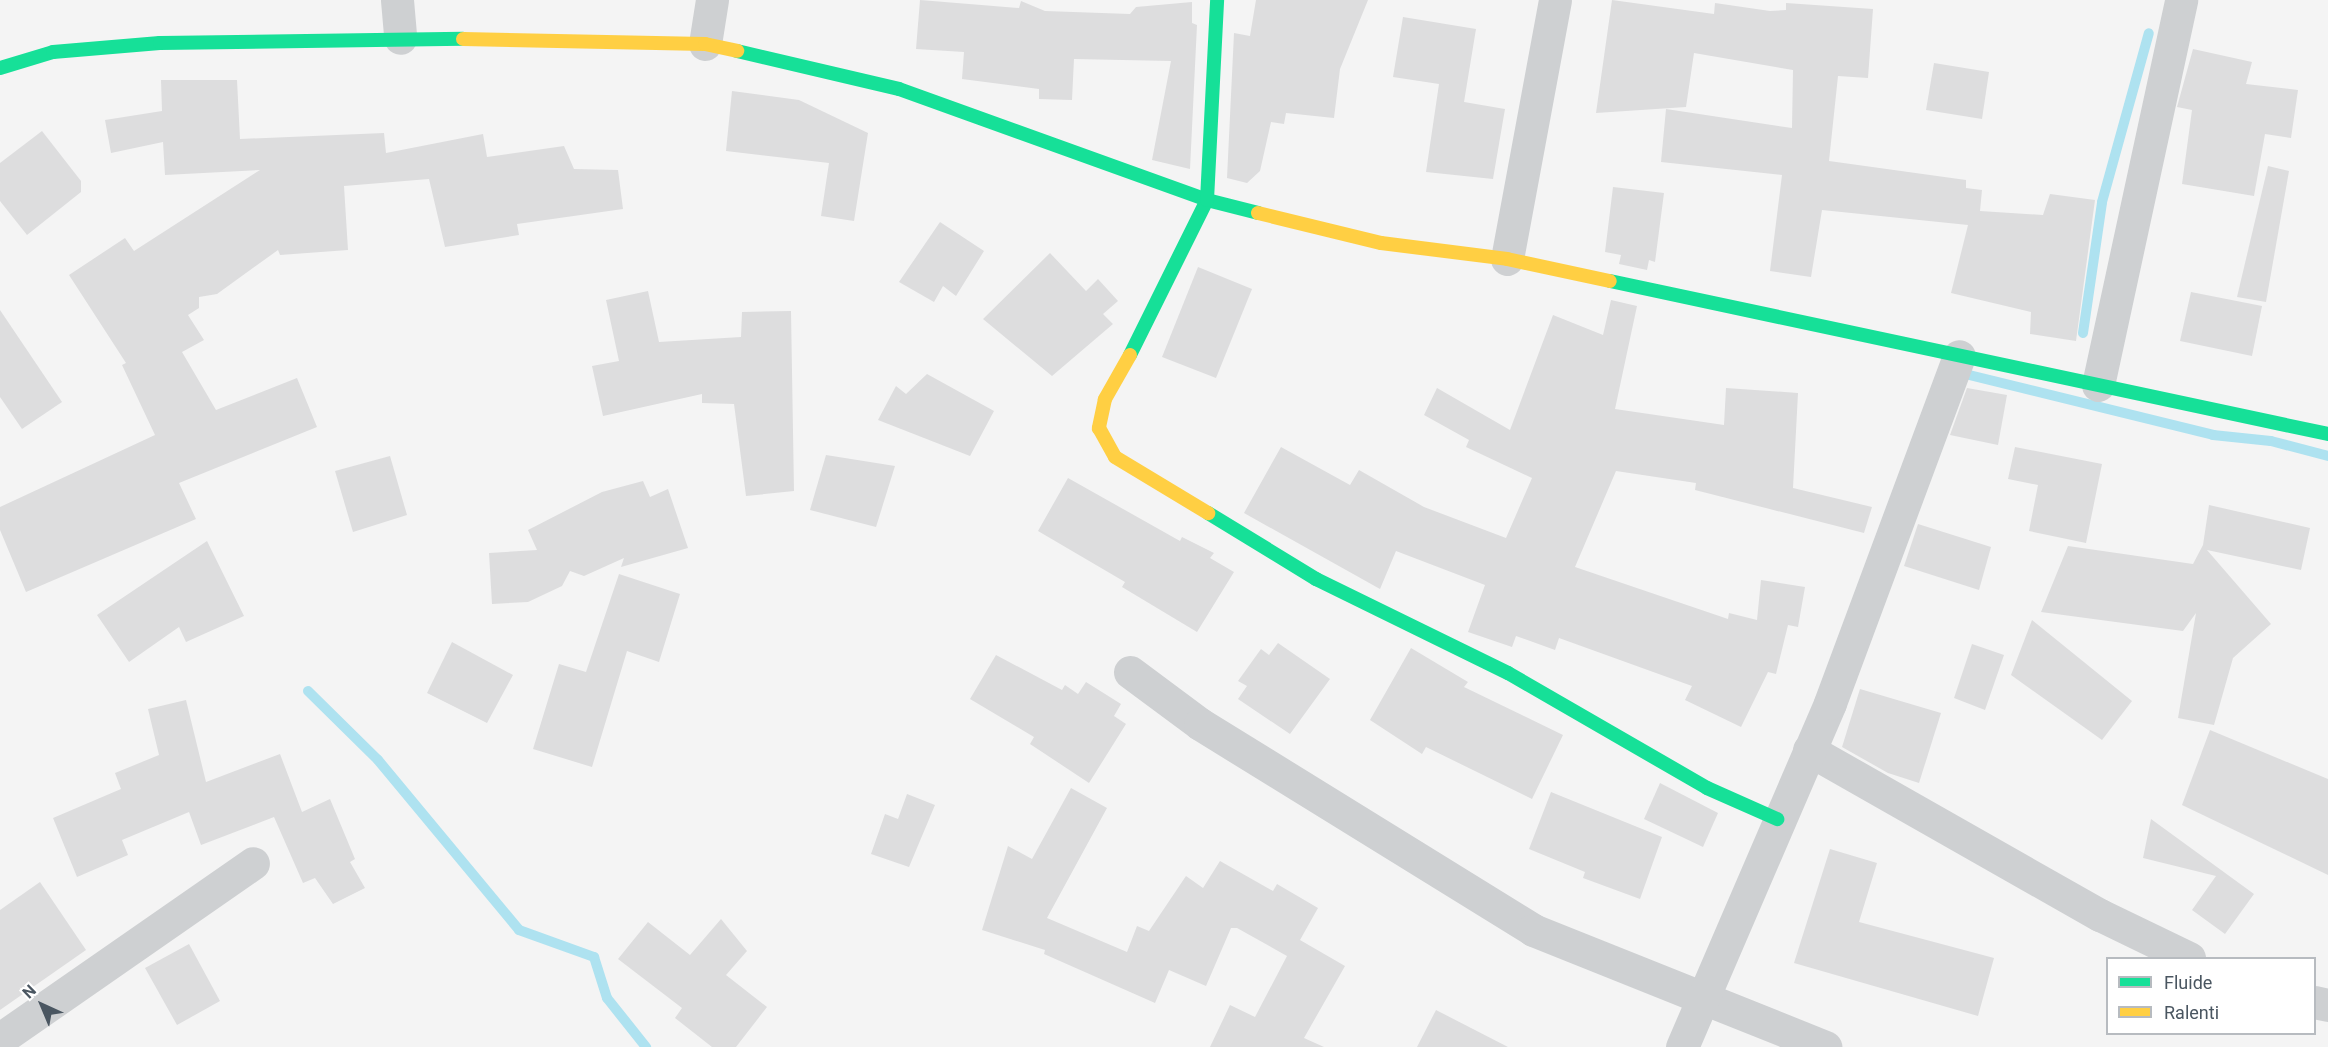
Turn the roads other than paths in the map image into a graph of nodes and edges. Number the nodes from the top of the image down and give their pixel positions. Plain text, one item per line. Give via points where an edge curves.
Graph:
1 (397, 0) edge
2 (712, 0) edge
3 (1217, 0) edge
4 (1555, 0) edge
5 (2181, 0) edge
6 (400, 38) junction
7 (705, 44) junction
8 (0, 68) edge
9 (1207, 200) junction
10 (1507, 259) junction
11 (1959, 356) junction
12 (2098, 385) junction
13 (2328, 434) edge
14 (1130, 672) dead end
15 (1809, 750) junction
16 (1777, 819) junction
17 (253, 862) dead end
18 (2187, 957) edge
19 (1702, 1001) junction
20 (0, 1039) edge
21 (1682, 1047) edge
22 (1826, 1047) edge

1 - 6 street
2 - 7 street
3 - 9 street
4 - 10 street
5 - 12 street
6 - 7 street
6 - 8 street via 160,43 53,52
7 - 9 street via 899,89
9 - 10 street via 1381,243
9 - 16 street via 1159,304 1105,399 1099,428 1115,457 1316,579 1508,673 1707,788
10 - 11 street
11 - 12 street
11 - 15 street via 1898,528
12 - 13 street
14 - 19 street via 1200,724 1454,885 1533,930
15 - 16 street
15 - 18 street via 2100,915
16 - 19 street
17 - 20 street
19 - 21 street
19 - 22 street

